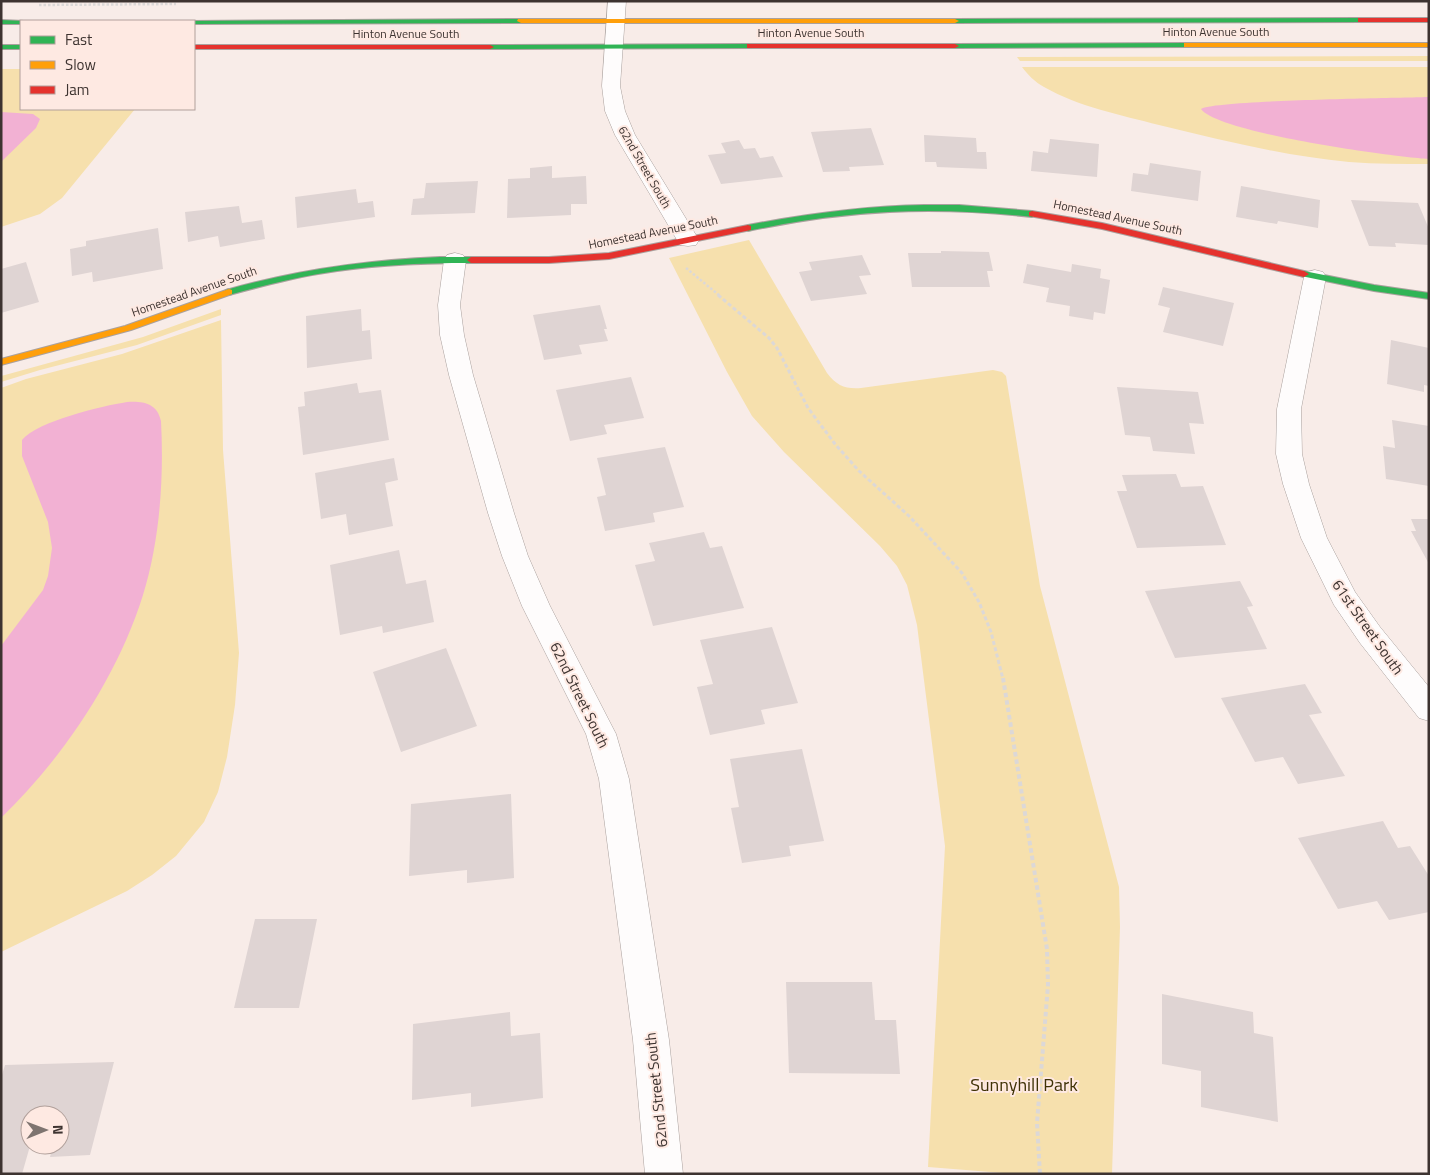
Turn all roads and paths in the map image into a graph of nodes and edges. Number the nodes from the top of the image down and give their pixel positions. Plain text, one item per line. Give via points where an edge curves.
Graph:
1 (617, 1) edge
2 (1429, 20) edge
3 (616, 21) junction
4 (1, 22) edge
5 (20, 22) edge
6 (195, 22) edge
7 (1429, 45) edge
8 (614, 46) junction
9 (20, 47) edge
10 (195, 47) edge
11 (1, 48) edge
12 (688, 240) junction
13 (455, 260) junction
14 (684, 265) dead end
15 (1315, 277) junction
16 (1429, 296) edge
17 (1, 362) edge
18 (1429, 708) edge
19 (664, 1174) edge
20 (1040, 1174) edge

1 - 3 street, 62nd Street South
2 - 3 main road, Hinton Avenue South
3 - 6 main road, Hinton Avenue South
3 - 8 street, 62nd Street South
4 - 5 main road
7 - 8 main road, Hinton Avenue South
8 - 10 main road, Hinton Avenue South
8 - 12 street, 62nd Street South via 611,93 620,124
9 - 11 main road
12 - 13 main road, Homestead Avenue South via 588,259 534,262
12 - 15 main road, Homestead Avenue South via 844,211 931,206 988,208 1104,225
13 - 17 main road, Homestead Avenue South via 369,263 274,280 118,331
13 - 19 street, 62nd Street South via 449,305 453,342 501,513 533,598 601,734 614,779 652,1040
14 - 20 path via 778,348 808,408 835,444 850,463 909,516 962,573 987,620 1004,684 1047,949 1048,985 1037,1123
15 - 16 main road, Homestead Avenue South
15 - 18 street, 61st Street South via 1289,410 1289,454 1296,484 1314,538 1344,598

